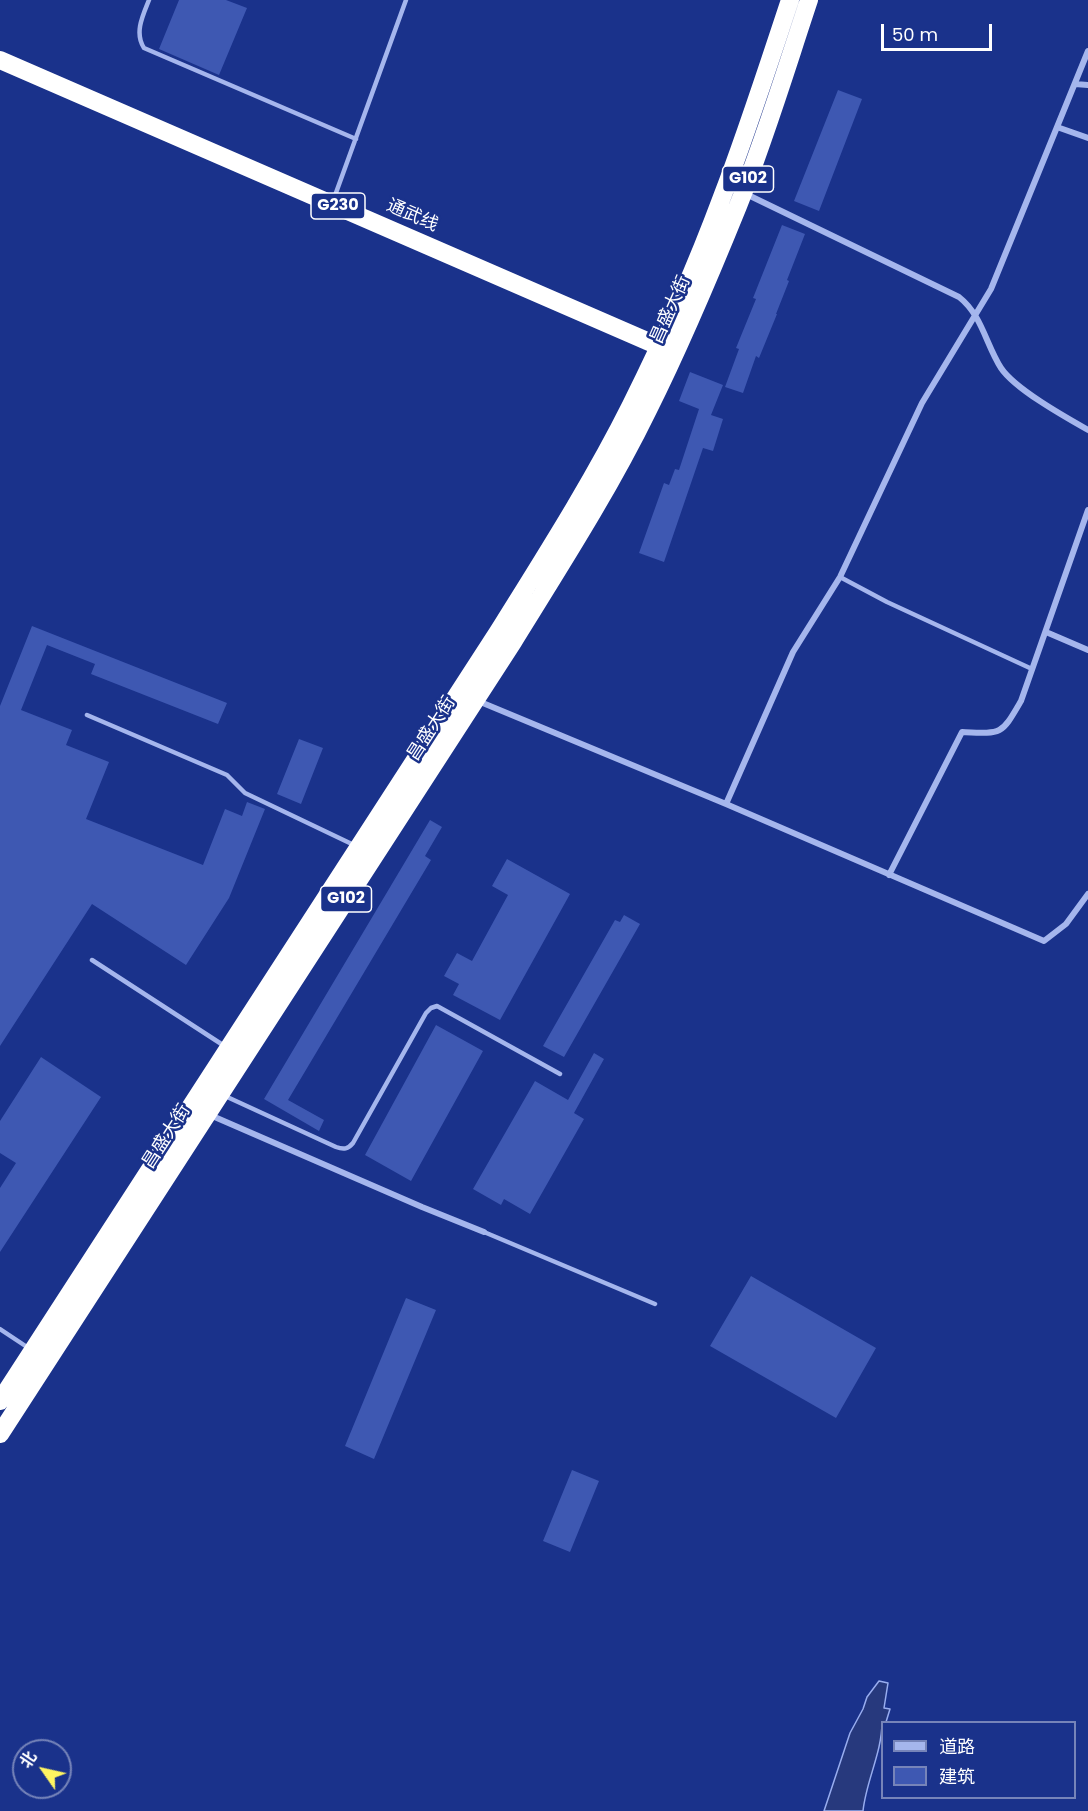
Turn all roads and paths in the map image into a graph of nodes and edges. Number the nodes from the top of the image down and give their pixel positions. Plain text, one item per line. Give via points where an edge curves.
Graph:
1 (149, 0) edge
2 (406, 0) edge
3 (790, 0) edge
4 (808, 0) edge
5 (1088, 51) edge
6 (0, 60) edge
7 (1075, 84) junction
8 (1088, 85) edge
9 (1057, 127) junction
10 (1088, 138) edge
11 (356, 139) junction
12 (743, 192) junction
13 (332, 204) junction
14 (975, 315) junction
15 (667, 350) junction
16 (1088, 430) edge
17 (1088, 510) edge
18 (840, 577) junction
19 (1046, 632) junction
20 (1088, 650) edge
21 (1032, 669) junction
22 (475, 700) junction
23 (87, 715) dead end
24 (726, 804) junction
25 (359, 847) junction
26 (889, 875) junction
27 (1088, 894) edge
28 (92, 960) dead end
29 (228, 1049) junction
30 (560, 1074) dead end
31 (220, 1094) junction
32 (207, 1114) junction
33 (484, 1232) joint
34 (655, 1304) dead end
35 (0, 1329) edge
36 (33, 1351) junction
37 (0, 1401) edge
38 (0, 1434) edge

1 - 11 lane via 140,21 139,41 144,48
2 - 11 lane
3 - 15 highway, 昌盛大街 / G102
4 - 12 highway, 昌盛大街 / G102
5 - 7 street
6 - 13 highway, 通武线 / G230
7 - 8 street
7 - 9 street
9 - 10 street
9 - 14 street via 991,290
11 - 13 lane
12 - 14 street via 951,292
12 - 15 highway, 昌盛大街 / G102
13 - 15 highway, 通武线 / G230
14 - 16 street via 1008,376
14 - 18 street via 922,403
15 - 22 highway, 昌盛大街 / G102 via 648,411 621,462
15 - 25 highway, 昌盛大街 / G102 via 560,533
17 - 19 street
18 - 21 lane
18 - 24 street via 793,652
19 - 20 street
19 - 21 street
21 - 26 street via 1007,724 991,734 963,732
22 - 24 street
22 - 31 highway, 昌盛大街 / G102
23 - 25 lane via 227,775 244,793
24 - 26 street
25 - 29 highway, 昌盛大街 / G102
26 - 27 street via 1044,941 1066,924
28 - 29 lane
29 - 36 highway, 昌盛大街 / G102
30 - 31 lane via 437,1006 426,1013 349,1148 336,1148
31 - 32 highway, 昌盛大街 / G102
32 - 33 street
32 - 38 highway, 昌盛大街 / G102
33 - 34 lane
35 - 36 lane
36 - 37 highway, 昌盛大街 / G102

